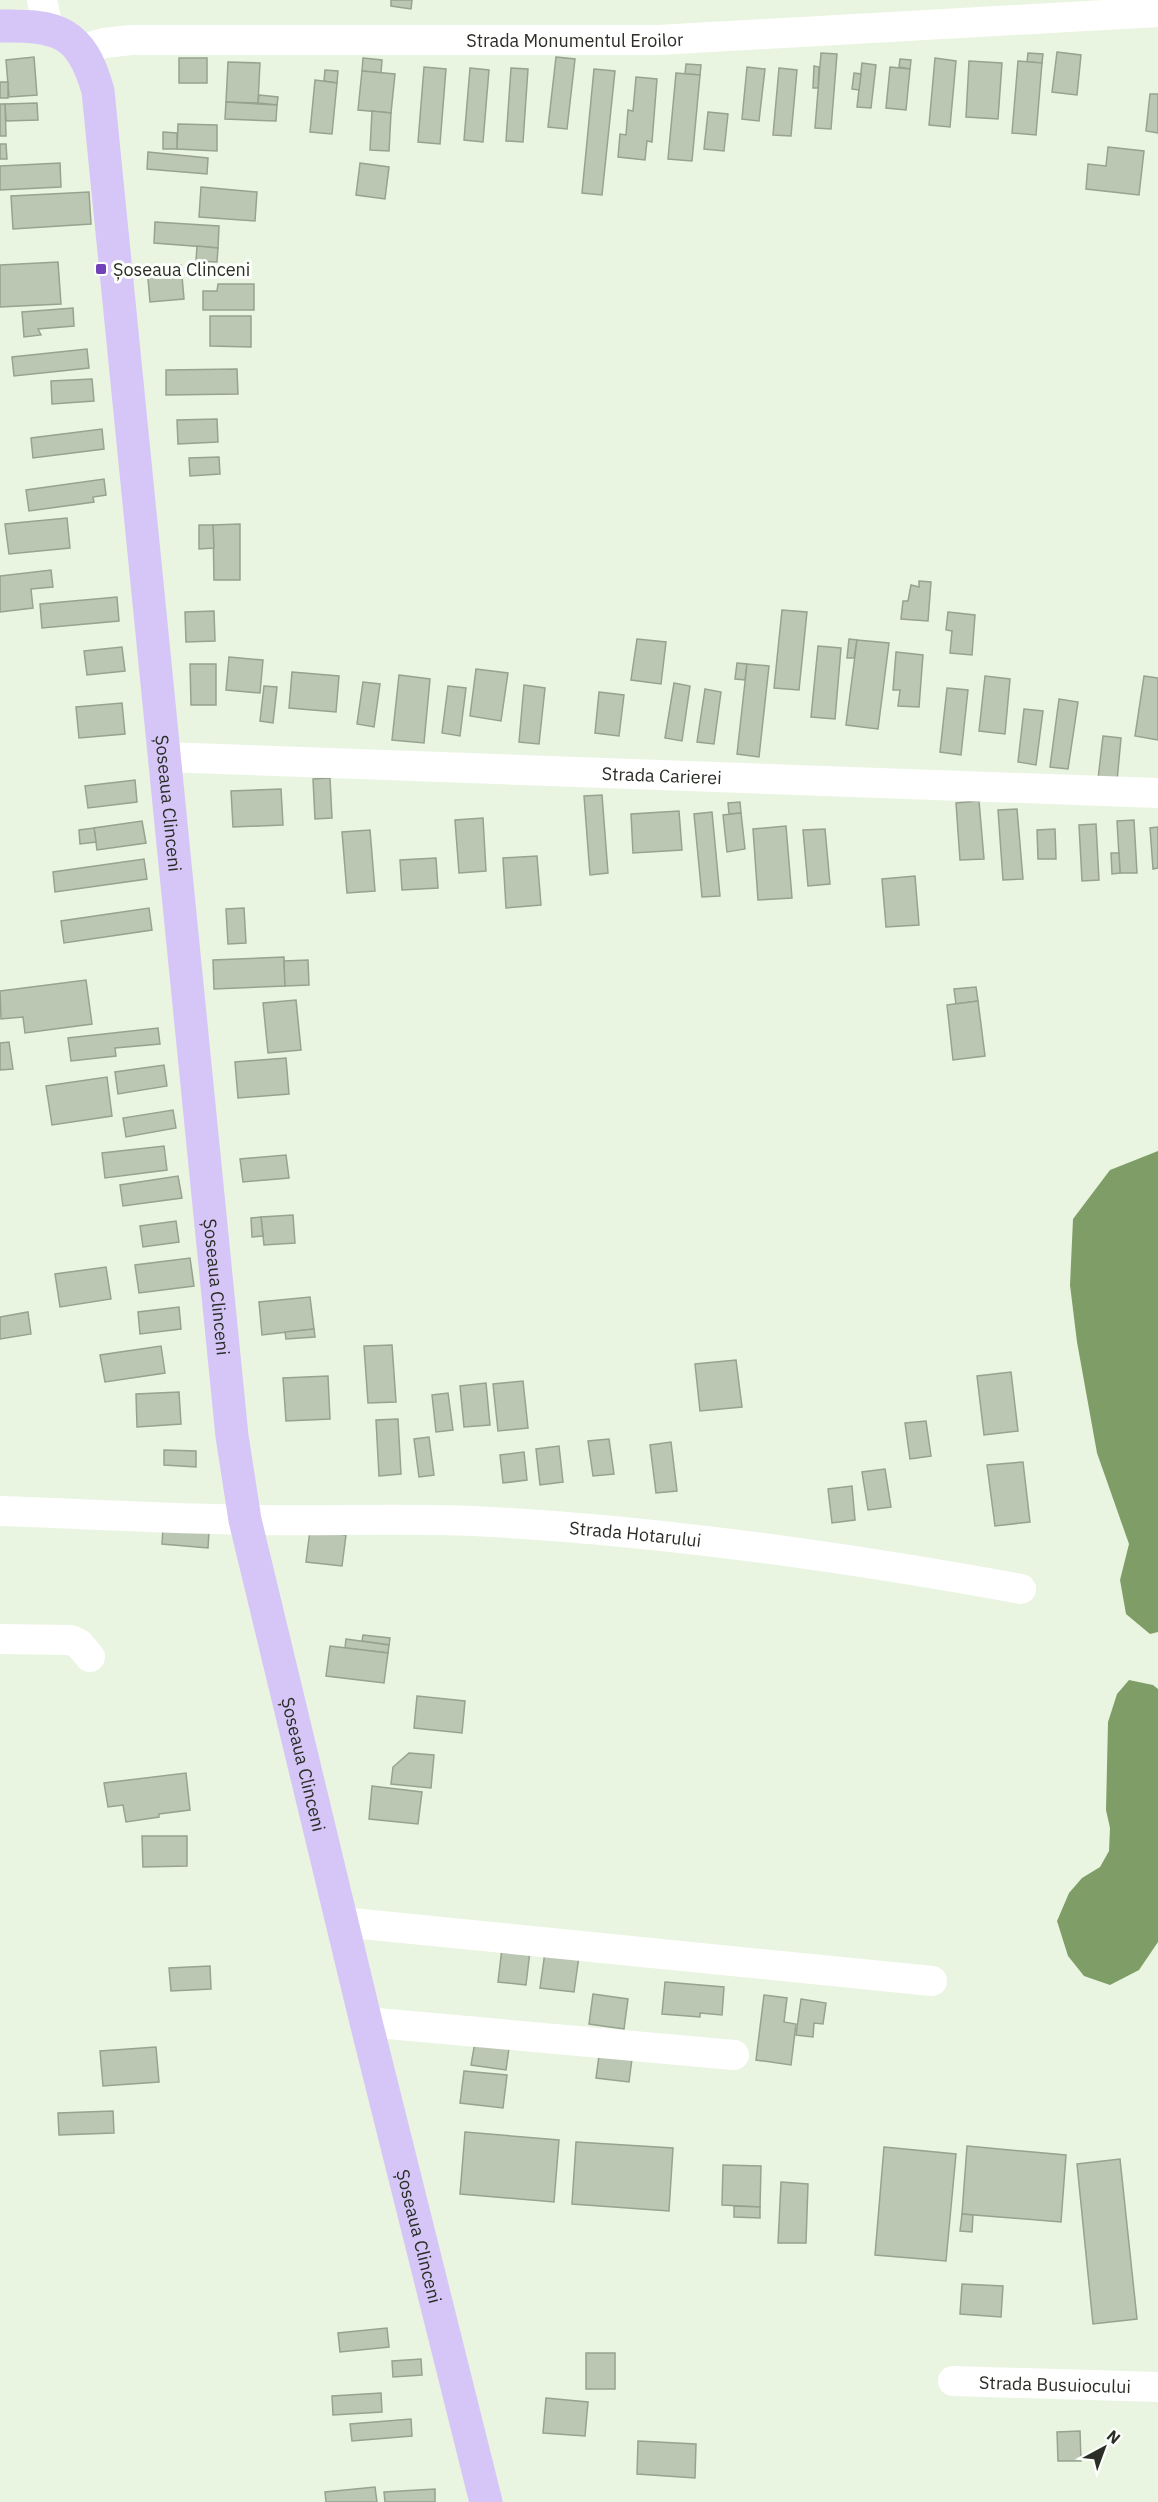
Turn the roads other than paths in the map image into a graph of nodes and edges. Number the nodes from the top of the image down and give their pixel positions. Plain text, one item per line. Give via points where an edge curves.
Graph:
1 (1158, 12) edge
2 (45, 14) edge
3 (0, 26) edge
4 (80, 50) junction
5 (164, 757) junction
6 (1158, 793) edge
7 (0, 1511) edge
8 (245, 1520) junction
9 (1021, 1589) dead end
10 (0, 1638) edge
11 (90, 1657) dead end
12 (342, 1922) junction
13 (932, 1982) dead end
14 (366, 2022) junction
15 (734, 2055) dead end
16 (953, 2381) dead end
17 (1158, 2387) edge
18 (486, 2502) edge

1 - 4 street, Strada Monumentul Eroilor via 657,40 131,40
2 - 3 main road
2 - 4 main road
4 - 5 main road, Șoseaua Clinceni via 92,69 98,91
5 - 6 street, Strada Carierei
5 - 8 main road, Șoseaua Clinceni via 232,1436
7 - 8 street, Strada Hotarului
8 - 9 street, Strada Hotarului via 472,1521 717,1541
8 - 12 main road, Șoseaua Clinceni
10 - 11 street via 71,1640
12 - 13 street
12 - 14 main road, Șoseaua Clinceni
14 - 15 street
14 - 18 main road, Șoseaua Clinceni
16 - 17 street, Strada Busuiocului

